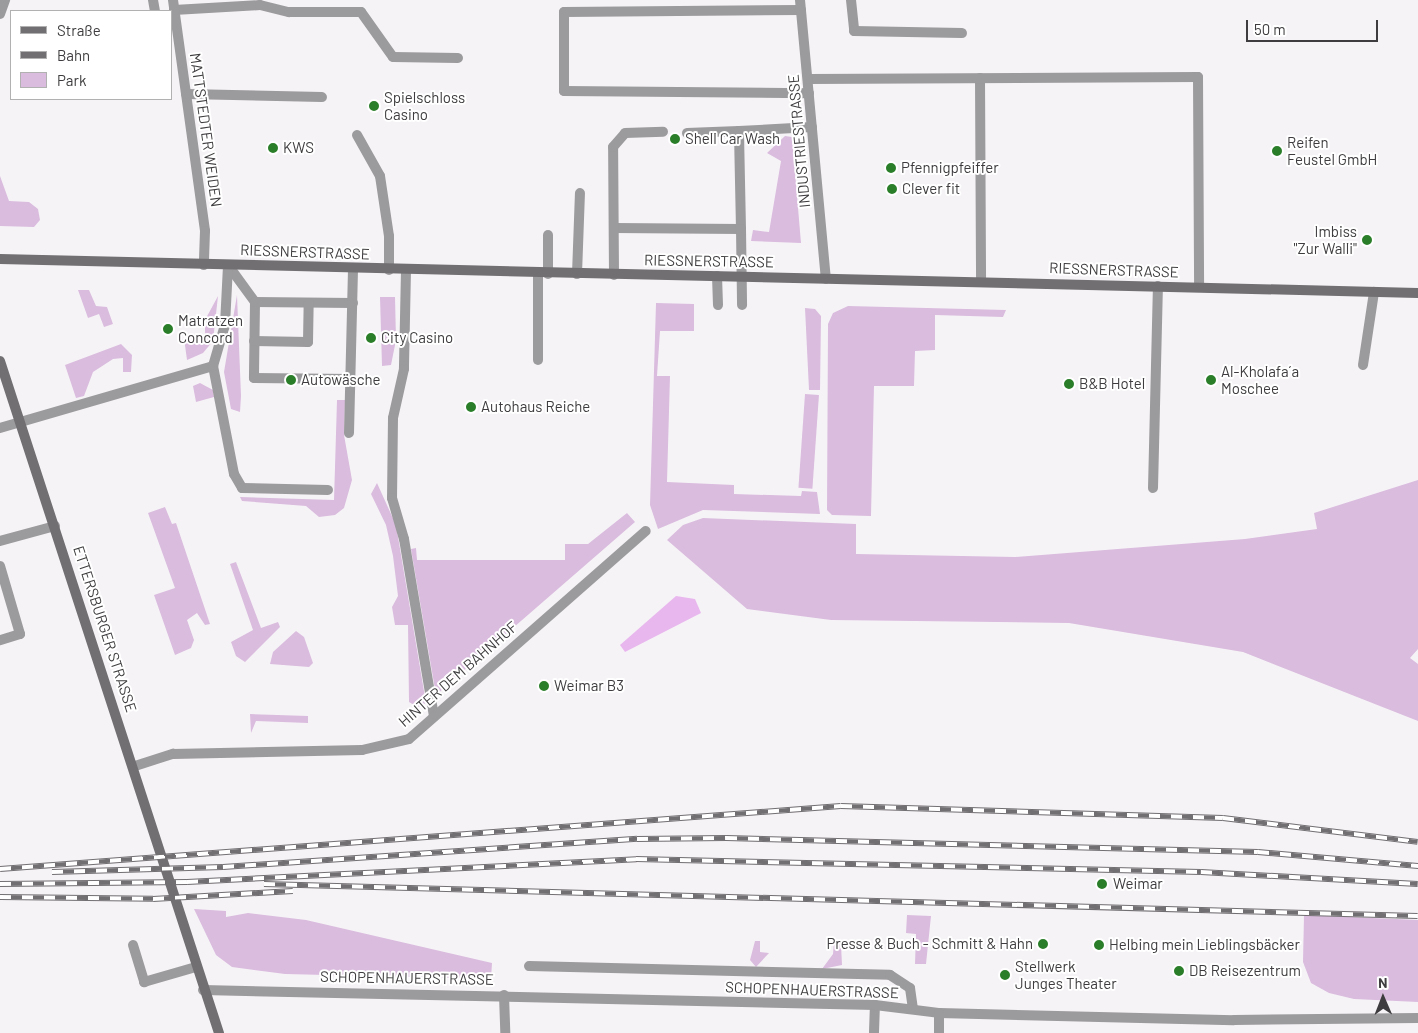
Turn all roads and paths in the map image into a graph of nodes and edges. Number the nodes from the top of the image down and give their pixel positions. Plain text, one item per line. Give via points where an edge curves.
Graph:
1 (5, 0) edge
2 (851, 0) edge
3 (174, 5) edge
4 (800, 5) edge
5 (0, 14) edge
6 (962, 33) dead end
7 (176, 55) edge
8 (458, 58) dead end
9 (980, 78) junction
10 (808, 79) junction
11 (809, 93) junction
12 (186, 94) junction
13 (322, 96) dead end
14 (812, 127) junction
15 (739, 131) junction
16 (662, 132) dead end
17 (687, 133) dead end
18 (357, 135) dead end
19 (580, 193) dead end
20 (614, 228) junction
21 (741, 229) junction
22 (548, 236) dead end
23 (0, 259) edge
24 (204, 265) junction
25 (228, 265) junction
26 (353, 269) junction
27 (389, 270) junction
28 (406, 270) junction
29 (543, 273) junction
30 (576, 274) junction
31 (614, 275) junction
32 (717, 276) junction
33 (742, 277) junction
34 (826, 279) junction
35 (981, 281) junction
36 (1158, 286) junction
37 (1199, 287) junction
38 (1374, 292) junction
39 (1418, 293) edge
40 (255, 302) junction
41 (309, 303) junction
42 (353, 303) junction
43 (718, 304) dead end
44 (742, 305) dead end
45 (254, 341) junction
46 (0, 360) edge
47 (538, 360) dead end
48 (1363, 365) dead end
49 (213, 366) junction
50 (350, 378) junction
51 (21, 422) junction
52 (0, 428) edge
53 (349, 433) dead end
54 (1153, 488) dead end
55 (328, 490) dead end
56 (55, 526) junction
57 (646, 531) dead end
58 (0, 541) edge
59 (0, 569) edge
60 (0, 640) edge
61 (434, 716) junction
62 (135, 766) junction
63 (133, 945) dead end
64 (529, 966) dead end
65 (196, 967) junction
66 (203, 990) junction
67 (504, 995) junction
68 (875, 1006) junction
69 (913, 1009) junction
70 (940, 1014) junction
71 (1418, 1018) edge
72 (1292, 1021) junction
73 (874, 1032) edge
74 (219, 1033) edge
75 (505, 1033) edge
76 (939, 1033) edge
77 (1289, 1033) edge

1 - 5 street
2 - 6 street via 854,31
3 - 7 street, MATTSTEDTER WEIDEN
3 - 8 street via 260,5 289,12 360,12 393,57
4 - 10 street, INDUSTRIESTRASSE
4 - 11 street via 564,12 564,91
7 - 12 street, MATTSTEDTER WEIDEN
9 - 10 street
9 - 35 street
9 - 37 street via 1198,77
10 - 11 street, INDUSTRIESTRASSE
11 - 14 street, INDUSTRIESTRASSE
12 - 13 street
12 - 24 street, MATTSTEDTER WEIDEN via 205,231
14 - 15 street
14 - 34 street, INDUSTRIESTRASSE
15 - 17 street
15 - 21 street
16 - 20 street via 624,134 613,147
18 - 27 street via 380,176 389,236
19 - 30 street
20 - 21 street
20 - 31 street
21 - 33 street
22 - 29 street
23 - 24 street, RIESSNERSTRASSE
24 - 25 street, RIESSNERSTRASSE
25 - 26 street, RIESSNERSTRASSE
25 - 40 street
25 - 49 street via 225,325
26 - 27 street, RIESSNERSTRASSE
26 - 42 street
27 - 28 street, RIESSNERSTRASSE
28 - 29 street, RIESSNERSTRASSE
28 - 61 street via 404,369 393,418 392,498 404,539
29 - 30 street, RIESSNERSTRASSE
29 - 47 street
30 - 31 street, RIESSNERSTRASSE
31 - 32 street, RIESSNERSTRASSE
32 - 33 street, RIESSNERSTRASSE
32 - 43 street
33 - 34 street, RIESSNERSTRASSE
33 - 44 street
34 - 35 street, RIESSNERSTRASSE
35 - 36 street, RIESSNERSTRASSE
36 - 37 street, RIESSNERSTRASSE
36 - 54 street
37 - 38 street, RIESSNERSTRASSE
38 - 39 street, RIESSNERSTRASSE
38 - 48 street
40 - 41 street
40 - 45 street
41 - 42 street
41 - 45 street via 308,342
42 - 50 street
45 - 50 street via 254,378
46 - 51 street, ETTERSBURGER STRASSE
49 - 51 street
49 - 55 street via 234,474 242,488
50 - 53 street
51 - 52 street
51 - 56 street, ETTERSBURGER STRASSE
56 - 58 street
56 - 62 street, ETTERSBURGER STRASSE
57 - 61 street, HINTER DEM BAHNHOF
59 - 60 street via 20,634
61 - 62 street, HINTER DEM BAHNHOF via 409,739 362,750 173,754
62 - 65 street, ETTERSBURGER STRASSE
63 - 65 street via 144,982
64 - 69 street via 890,975 910,988
65 - 66 street, ETTERSBURGER STRASSE
66 - 67 street, SCHOPENHAUERSTRASSE
66 - 74 street, ETTERSBURGER STRASSE
67 - 68 street, SCHOPENHAUERSTRASSE
67 - 75 street
68 - 69 street, SCHOPENHAUERSTRASSE
68 - 73 street
69 - 70 street, SCHOPENHAUERSTRASSE
70 - 72 street, SCHOPENHAUERSTRASSE
70 - 76 street
71 - 72 street, SCHOPENHAUERSTRASSE via 1328,1016
72 - 77 street

